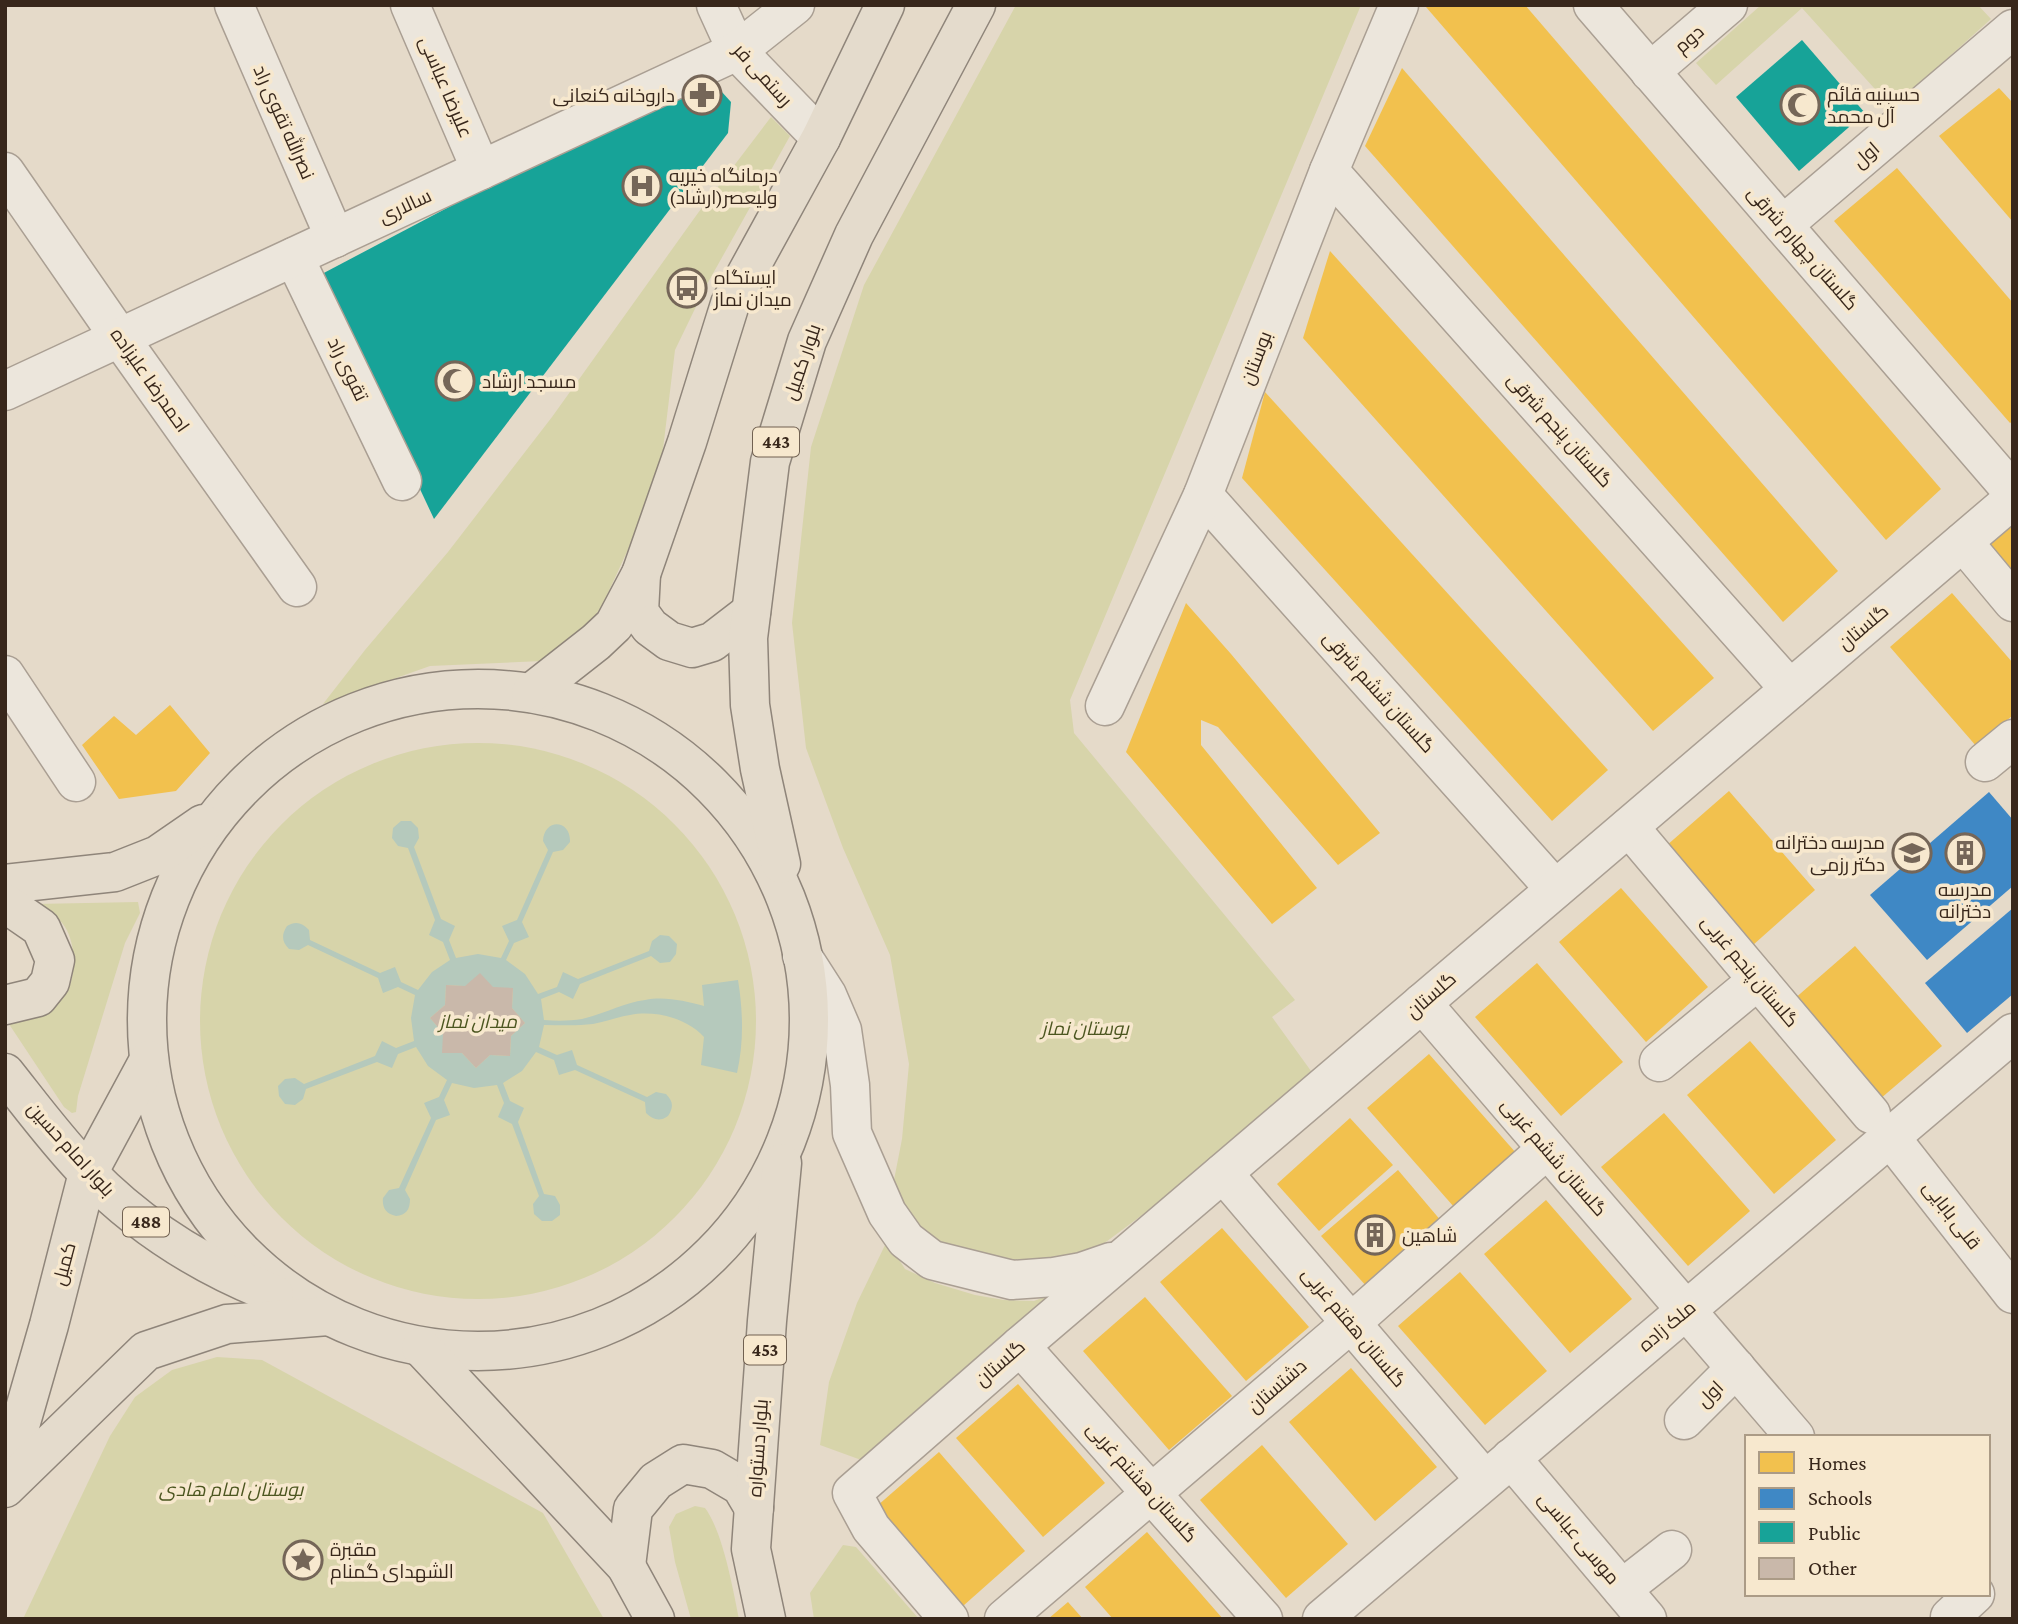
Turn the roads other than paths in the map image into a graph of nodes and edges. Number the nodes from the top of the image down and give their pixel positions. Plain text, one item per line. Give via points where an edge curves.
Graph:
1 (233, 5) edge
2 (410, 5) edge
3 (716, 5) edge
4 (795, 5) edge
5 (885, 5) edge
6 (976, 5) edge
7 (1399, 5) edge
8 (1593, 5) edge
9 (1728, 5) edge
10 (2013, 29) edge
11 (737, 51) junction
12 (1650, 72) junction
13 (821, 138) junction
14 (481, 170) junction
15 (1329, 171) junction
16 (5, 172) edge
17 (1783, 225) junction
18 (335, 238) junction
19 (294, 257) junction
20 (120, 338) junction
21 (5, 391) edge
22 (402, 481) dead end
23 (2013, 492) edge
24 (1203, 495) junction
25 (2013, 499) edge
26 (1964, 542) junction
27 (641, 574) junction
28 (297, 587) dead end
29 (2013, 602) edge
30 (751, 611) junction
31 (5, 675) edge
32 (1790, 690) junction
33 (531, 693) junction
34 (1104, 706) dead end
35 (76, 782) dead end
36 (216, 815) junction
37 (1629, 827) junction
38 (5, 884) edge
39 (1555, 889) junction
40 (5, 903) edge
41 (792, 918) junction
42 (802, 956) junction
43 (1758, 980) junction
44 (1422, 1003) junction
45 (5, 1005) edge
46 (2013, 1033) edge
47 (149, 1060) junction
48 (1659, 1062) dead end
49 (5, 1073) edge
50 (1881, 1126) junction
51 (1547, 1149) junction
52 (783, 1151) junction
53 (88, 1173) junction
54 (1223, 1173) junction
55 (1123, 1258) junction
56 (2013, 1294) edge
57 (1686, 1310) junction
58 (328, 1315) junction
59 (1351, 1323) junction
60 (1020, 1346) junction
61 (421, 1347) junction
62 (1736, 1368) junction
63 (1684, 1420) dead end
64 (1793, 1435) edge
65 (1498, 1469) junction
66 (5, 1478) edge
67 (5, 1488) edge
68 (1152, 1493) junction
69 (754, 1508) junction
70 (1672, 1550) dead end
71 (626, 1566) junction
72 (1622, 1589) junction
73 (655, 1619) edge
74 (766, 1619) edge
75 (949, 1619) edge
76 (1004, 1619) edge
77 (1263, 1619) edge
78 (1322, 1619) edge
79 (1647, 1619) edge

1 - 18 street, نصرالله تقوی راد
2 - 14 street, علیرضا عباسی
3 - 11 street, رستمی فر
4 - 11 street, سالاری
5 - 13 main road
6 - 30 main road, بلوار کمیل / 443 via 854,235 807,341 770,462
7 - 15 street, بوستان
8 - 12 street, گلستان چهارم شرقی
9 - 12 street, دوم
10 - 17 street, اول
11 - 13 street, رستمی فر
11 - 14 street, سالاری
12 - 17 street, گلستان چهارم شرقی
13 - 27 main road via 730,304
14 - 18 street, سالاری
15 - 24 street, بوستان
15 - 32 street, گلستان پنجم شرقی
16 - 20 street, احمدرضا علیزاده
17 - 23 street, گلستان چهارم شرقی
18 - 19 street, سالاری
19 - 20 street, سالاری
19 - 22 street, تقوی راد
20 - 21 street, سالاری
20 - 28 street, احمدرضا علیزاده
24 - 34 street, بوستان
24 - 39 street, گلستان ششم شرقی
25 - 26 street, گلستان
26 - 29 street
26 - 32 street, گلستان
27 - 30 main road via 639,612 669,641 692,648 712,642
27 - 33 main road via 614,625
30 - 41 main road, بلوار کمیل / 443 via 751,705
31 - 35 street
32 - 37 street, گلستان
33 - 36 main road via 496,689 425,692 357,711 294,744 257,772
33 - 41 main road via 596,711 626,725 708,782 751,834
36 - 38 main road via 158,855 115,872
36 - 47 main road via 177,878 153,949 146,1022
37 - 39 street, گلستان
37 - 43 street, گلستان پنجم غربی
39 - 44 street, گلستان
40 - 45 main road via 41,928 55,960 50,982 38,997
41 - 42 main road
42 - 52 main road via 808,996 805,1074
42 - 55 street via 842,1030 852,1133 887,1213 905,1240 932,1261 1012,1280 1082,1272
43 - 48 street
43 - 50 street, گلستان پنجم غربی
44 - 51 street, گلستان ششم غربی
44 - 54 street, گلستان
46 - 50 street, ملک زاده
47 - 53 main road, کمیل
47 - 58 main road via 163,1123 206,1209 248,1258
49 - 53 main road, بلوار امام حسین / 488
50 - 56 street, قلی بابایی
50 - 57 street, ملک زاده
51 - 57 street, گلستان ششم غربی
51 - 59 street, دشتستان
52 - 61 main road via 765,1186 722,1245 673,1289 645,1307 585,1334 521,1349
52 - 69 main road, بلوار دستواره / 453
53 - 58 main road, بلوار امام حسین / 488 via 127,1208 203,1262
53 - 66 main road, کمیل
54 - 55 street, گلستان
54 - 59 street, گلستان هفتم غربی
55 - 60 street, گلستان
57 - 62 street, گلستان ششم غربی
57 - 65 street, ملک زاده
58 - 61 main road
58 - 67 main road via 227,1324 146,1351
59 - 65 street, گلستان هفتم غربی
59 - 68 street, دشتستان
60 - 68 street, گلستان هشتم غربی
60 - 75 street, گلستان via 852,1493 871,1528
61 - 71 main road
62 - 63 street, اول
62 - 64 street, گلستان ششم غربی
65 - 72 street, موسی عباسی
65 - 78 street, ملک زاده
68 - 76 street, دشتستان
68 - 77 street, گلستان هشتم غربی
69 - 71 main road via 741,1486 712,1469 683,1464 656,1480 632,1509
69 - 74 main road, بلوار دستواره / 453 via 751,1549
70 - 72 street
71 - 73 main road
72 - 79 street, موسی عباسی

